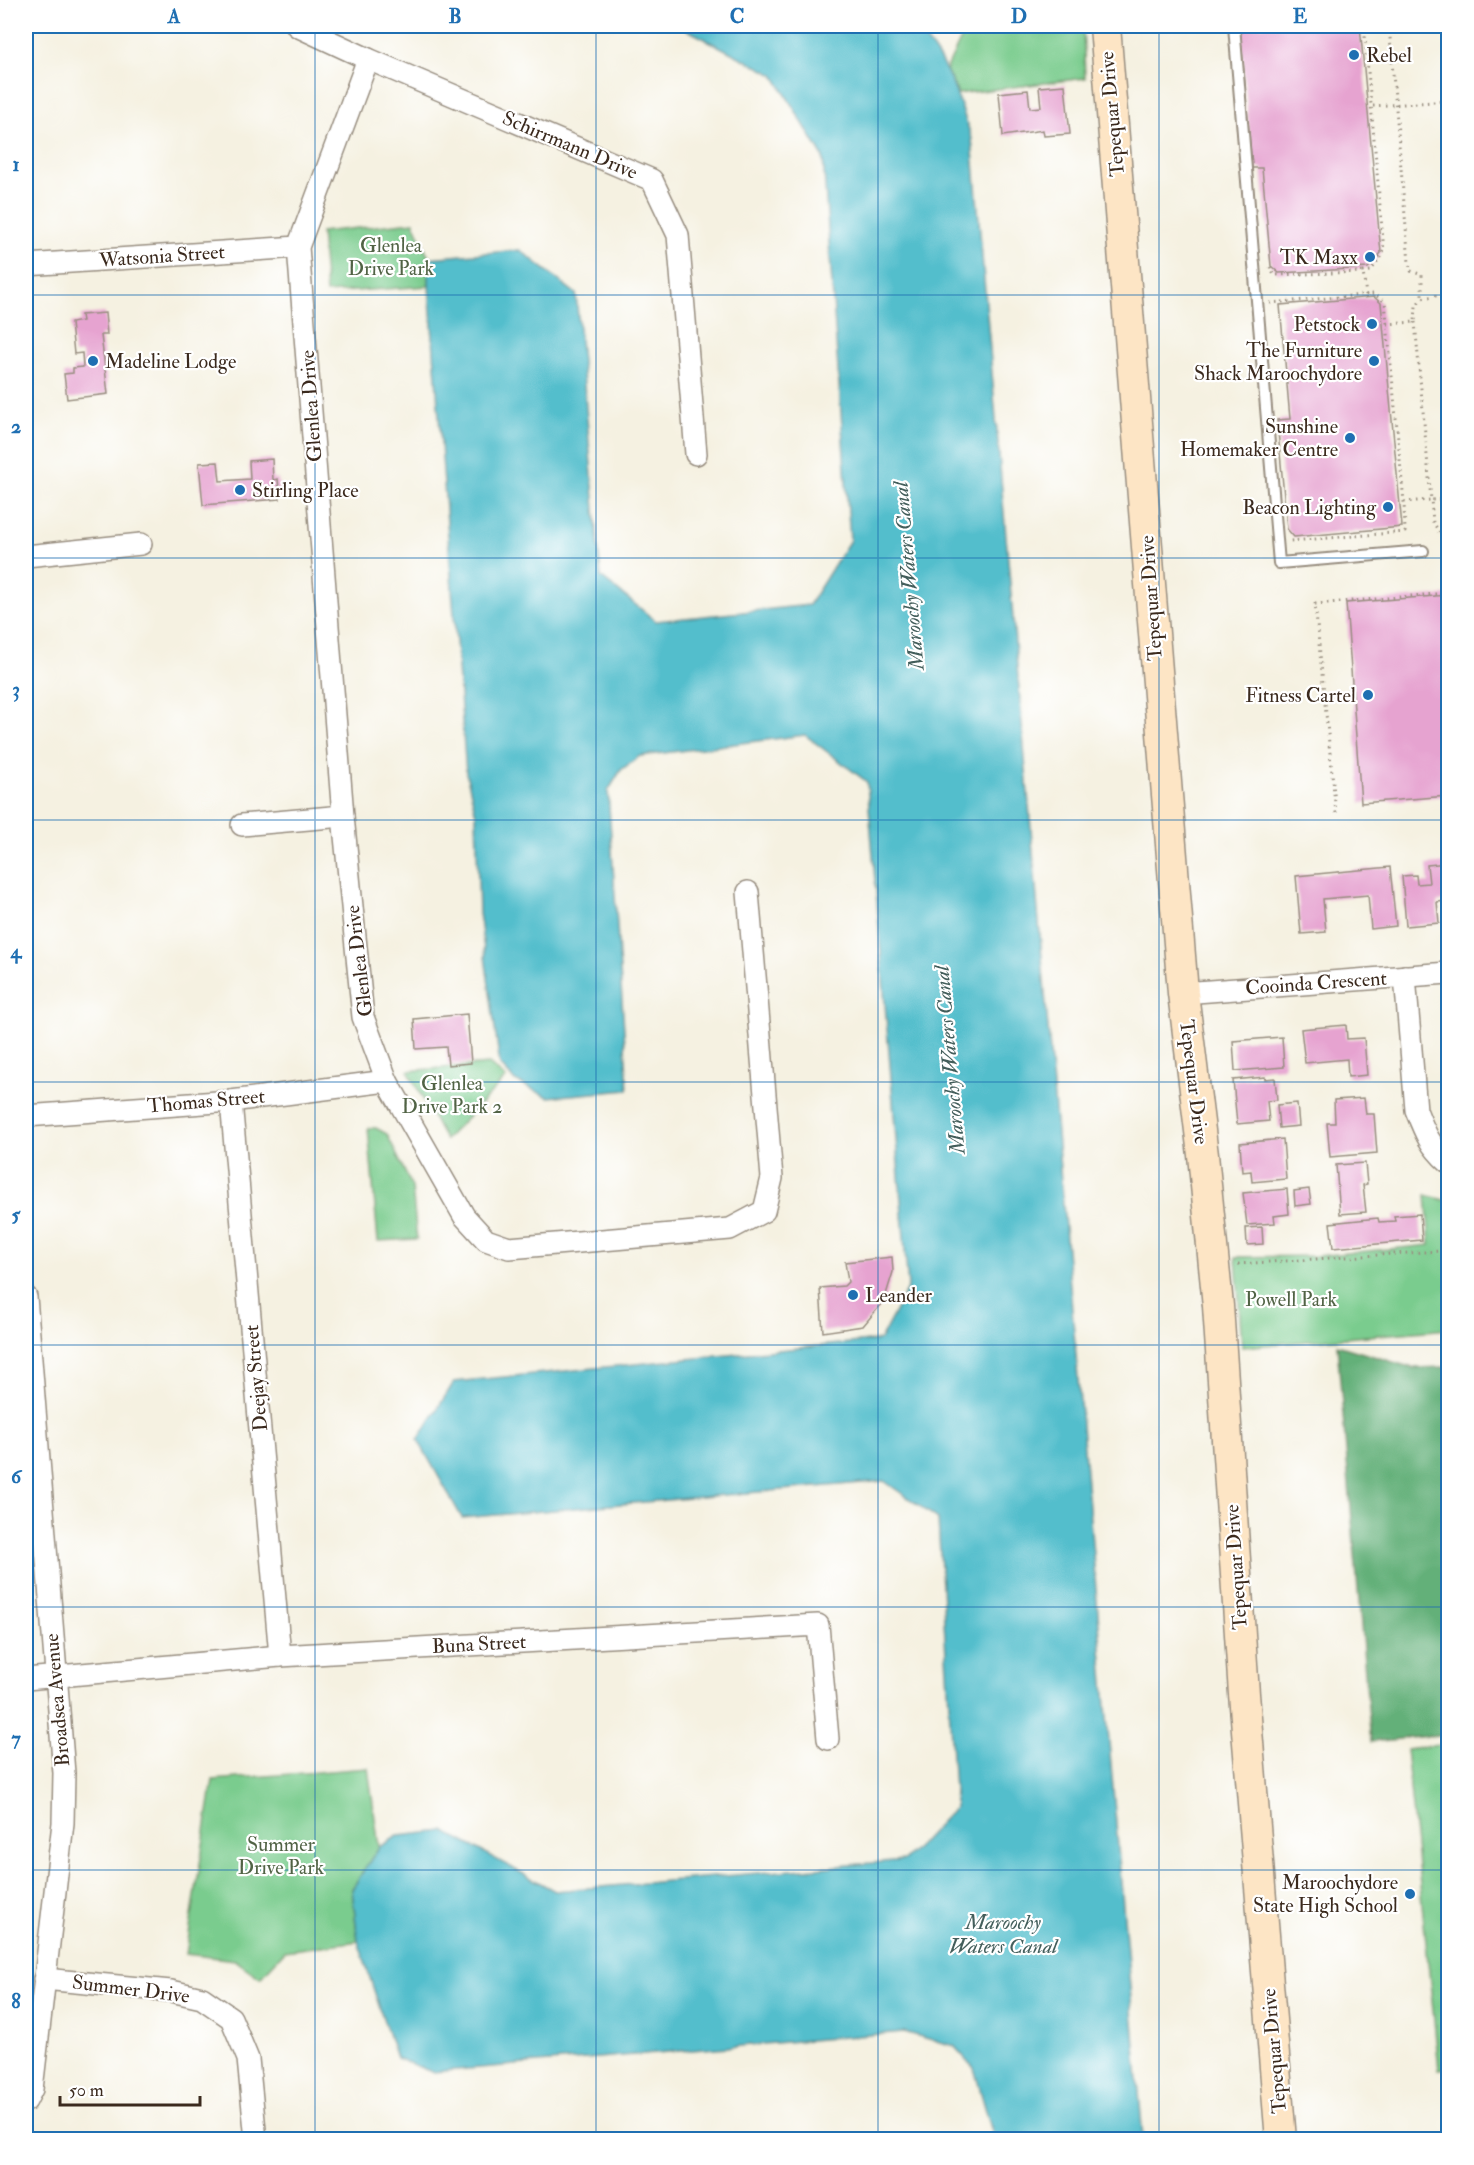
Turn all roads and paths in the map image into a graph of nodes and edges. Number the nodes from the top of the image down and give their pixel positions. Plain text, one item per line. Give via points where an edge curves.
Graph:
1 (297, 26) edge
2 (1105, 26) edge
3 (1234, 26) edge
4 (1364, 26) edge
5 (1389, 26) edge
6 (368, 59) junction
7 (1449, 101) edge
8 (1396, 105) junction
9 (1372, 106) junction
10 (298, 247) junction
11 (1253, 255) junction
12 (26, 265) edge
13 (1363, 272) junction
14 (1449, 294) edge
15 (1366, 295) junction
16 (1422, 298) junction
17 (1256, 304) junction
18 (1415, 322) junction
19 (1387, 324) junction
20 (696, 454) dead end
21 (1449, 499) edge
22 (1431, 500) junction
23 (1404, 502) junction
24 (1276, 531) junction
25 (1449, 536) edge
26 (141, 544) dead end
27 (1424, 551) dead end
28 (26, 556) edge
29 (1449, 593) edge
30 (1336, 813) dead end
31 (343, 816) junction
32 (242, 825) dead end
33 (748, 892) dead end
34 (1449, 973) edge
35 (1405, 976) junction
36 (1183, 993) junction
37 (387, 1082) junction
38 (231, 1101) junction
39 (26, 1116) edge
40 (1449, 1162) edge
41 (1449, 1243) edge
42 (1230, 1265) dead end
43 (26, 1297) edge
44 (280, 1656) junction
45 (55, 1677) junction
46 (26, 1679) edge
47 (828, 1739) dead end
48 (44, 1979) junction
49 (26, 2101) edge
50 (256, 2139) edge
51 (1281, 2139) edge

1 - 6 street, Schirrmann Drive
2 - 36 street, Tepequar Drive
3 - 11 lane
4 - 9 path
5 - 8 path
6 - 10 street, Glenlea Drive
6 - 20 street, Schirrmann Drive via 652,180 678,235
7 - 8 path
8 - 9 path
8 - 16 path via 1409,263 1412,271 1422,275
9 - 13 path via 1384,251 1371,271
10 - 12 street, Watsonia Street
10 - 31 street, Glenlea Drive
11 - 13 path via 1266,260 1274,275
11 - 17 lane
13 - 15 path
14 - 16 path
15 - 17 path
15 - 19 path via 1374,294 1385,302
16 - 18 path via 1416,306
17 - 24 lane
18 - 19 path
18 - 22 path
19 - 23 path
21 - 22 path
22 - 23 path
22 - 25 path via 1432,522 1441,536
23 - 24 path via 1405,532 1290,541
24 - 27 lane via 1279,563
26 - 28 street
29 - 30 path via 1315,604
31 - 32 street
31 - 37 street, Glenlea Drive via 363,1017
33 - 37 street, Glenlea Drive via 772,1179 764,1211 730,1229 509,1248 486,1240 464,1216
34 - 35 street, Cooinda Crescent
35 - 36 street, Cooinda Crescent
35 - 40 street via 1416,1110 1435,1151
36 - 51 street, Tepequar Drive via 1218,1306 1243,1683
37 - 38 street, Thomas Street
38 - 39 street, Thomas Street
38 - 44 street, Deejay Street
41 - 42 path via 1440,1251
43 - 45 street, Broadsea Avenue
44 - 45 street, Buna Street
44 - 47 street, Buna Street via 818,1625
45 - 46 street, Buna Street
45 - 48 street, Broadsea Avenue via 64,1773 63,1823
48 - 49 street, Broadsea Avenue via 32,2089
48 - 50 street, Summer Drive via 171,1991 201,1998 231,2018 248,2058

